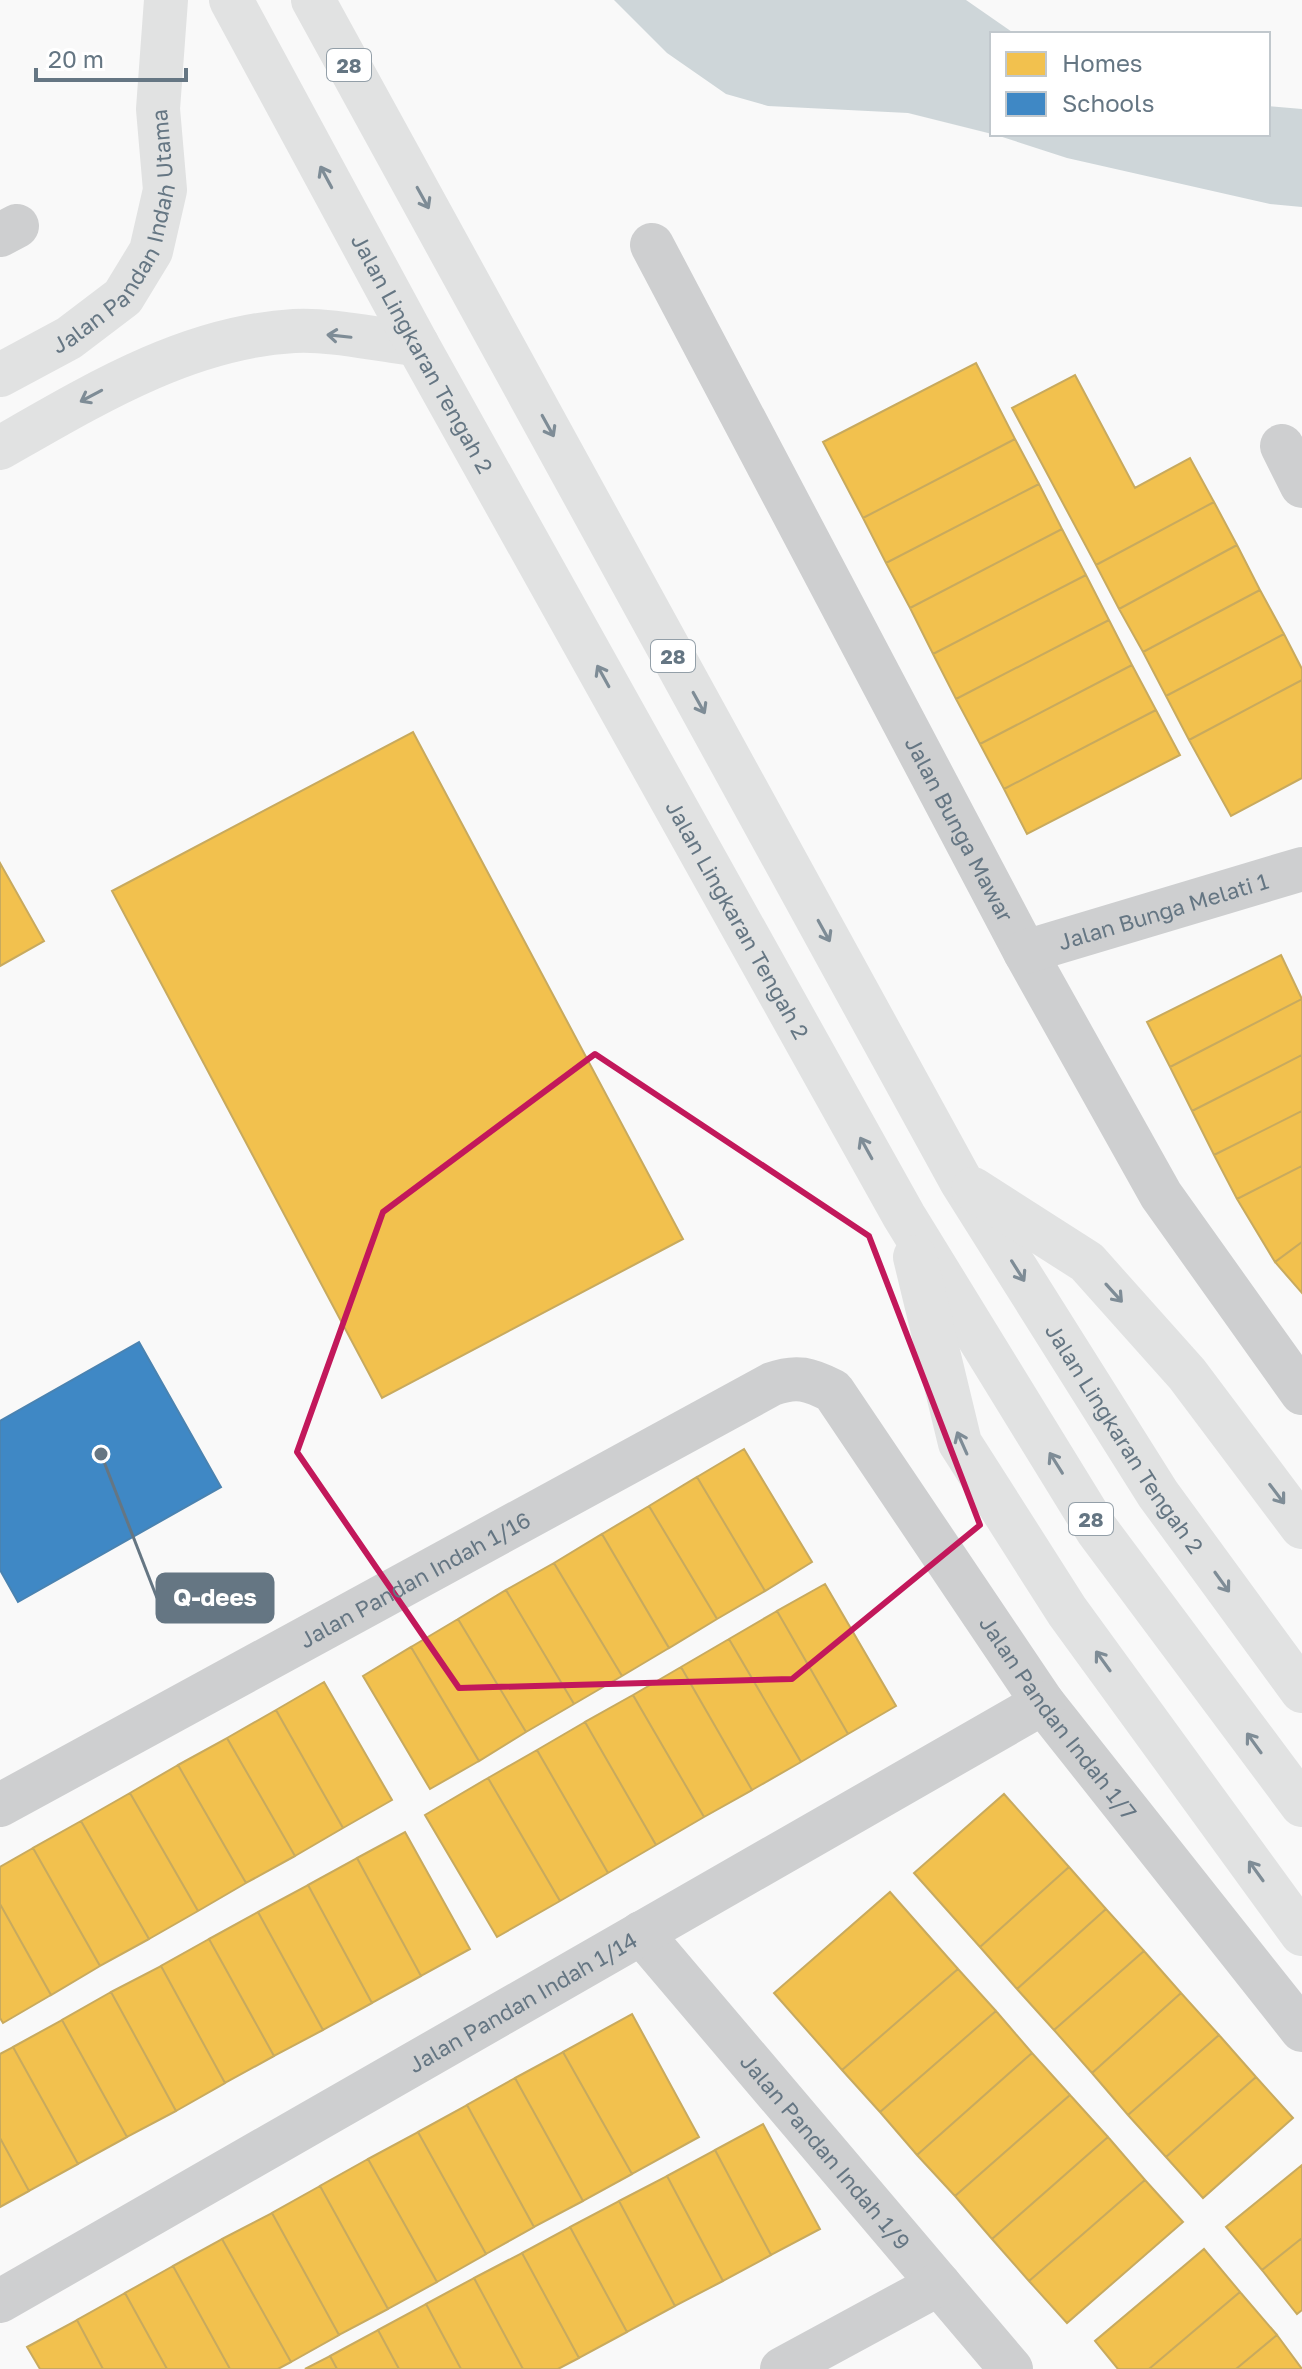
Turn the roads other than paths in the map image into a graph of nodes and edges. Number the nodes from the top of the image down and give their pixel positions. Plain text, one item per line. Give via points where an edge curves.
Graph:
1 (166, 0) edge
2 (231, 0) edge
3 (313, 0) edge
4 (652, 245) dead end
5 (417, 344) junction
6 (0, 375) edge
7 (1282, 446) dead end
8 (0, 448) edge
9 (1302, 486) edge
10 (1302, 869) edge
11 (1025, 952) junction
12 (961, 1181) junction
13 (904, 1216) junction
14 (833, 1391) joint
15 (1302, 1393) edge
16 (1302, 1527) edge
17 (1302, 1691) edge
18 (1043, 1703) junction
19 (0, 1805) edge
20 (1302, 1805) edge
21 (641, 1933) junction
22 (1302, 1934) edge
23 (1302, 2030) edge
24 (939, 2284) junction
25 (0, 2301) edge
26 (782, 2369) edge
27 (1011, 2369) edge

1 - 6 main road, Jalan Pandan Indah Utama via 158,109 165,190 151,251 123,297 69,338
5 -> 2 main road, Jalan Lingkaran Tengah 2 / 28
3 -> 12 main road, Jalan Lingkaran Tengah 2 / 28
4 - 11 street, Jalan Bunga Mawar
5 -> 8 main road via 296,331 242,339 179,356 92,395
13 -> 5 main road, Jalan Lingkaran Tengah 2 / 28
7 - 9 street
10 - 11 street, Jalan Bunga Melati 1
11 - 15 street, Jalan Bunga Mawar via 1161,1195
12 -> 16 main road via 1087,1262 1187,1374
12 -> 17 main road, Jalan Lingkaran Tengah 2 / 28 via 1158,1494
20 -> 13 main road, Jalan Lingkaran Tengah 2 / 28 via 1097,1530
22 -> 13 main road via 1067,1611 960,1443
14 - 18 street, Jalan Pandan Indah 1/7
14 - 19 street, Jalan Pandan Indah 1/16 via 809,1378 772,1384
18 - 21 street, Jalan Pandan Indah 1/14
18 - 23 street, Jalan Pandan Indah 1/7
21 - 24 street, Jalan Pandan Indah 1/9
21 - 25 street, Jalan Pandan Indah 1/14
24 - 26 street
24 - 27 street, Jalan Pandan Indah 1/9

